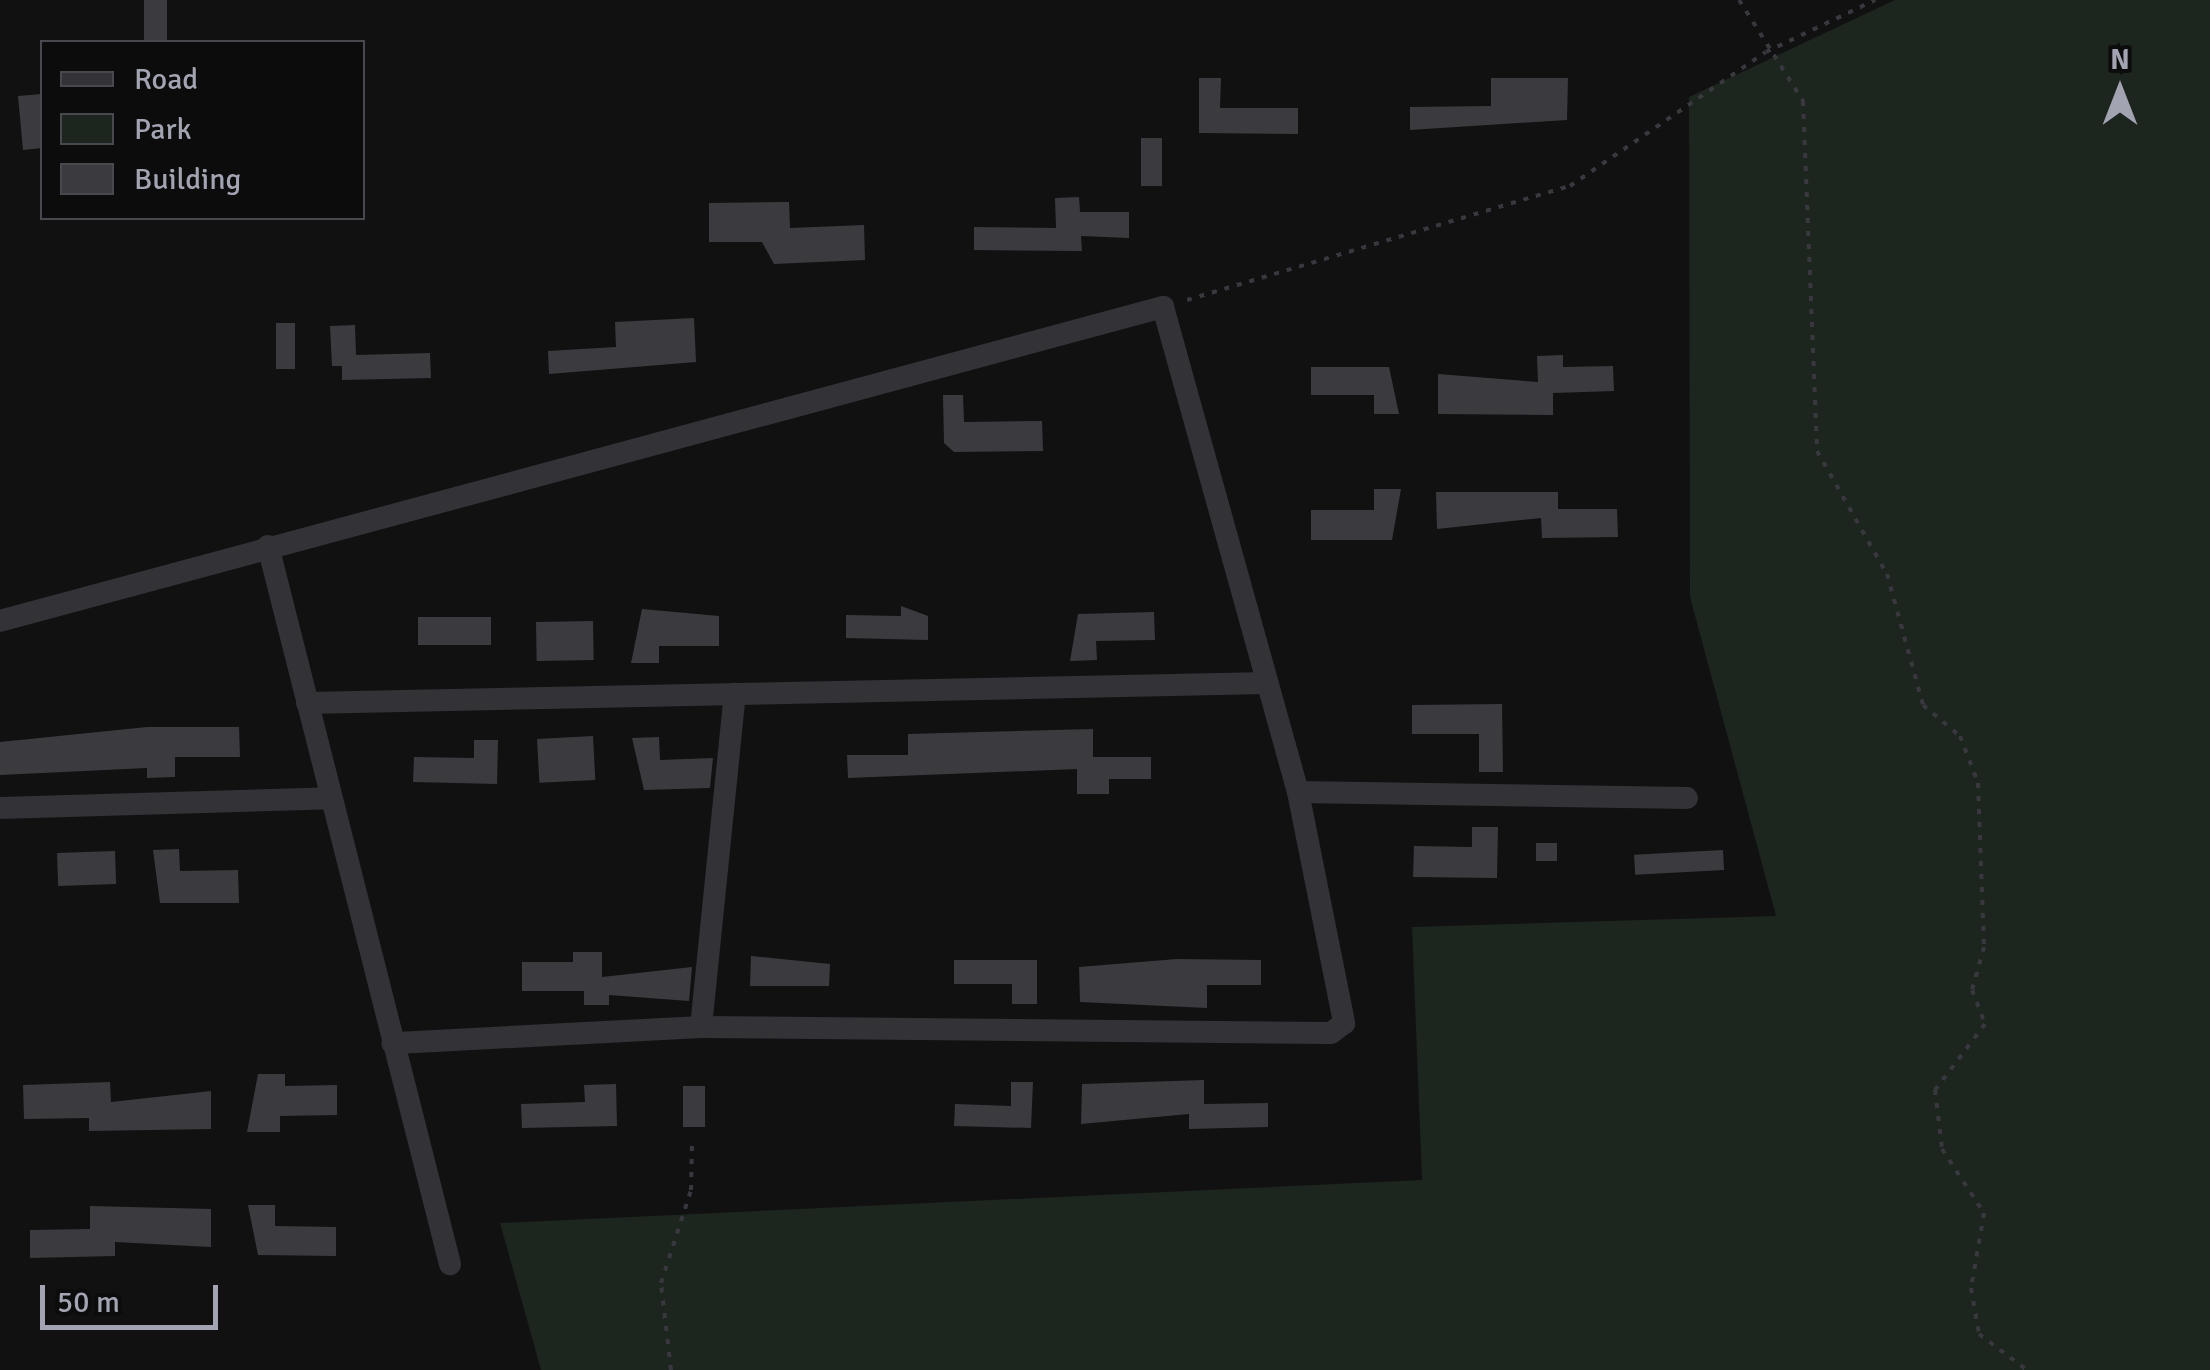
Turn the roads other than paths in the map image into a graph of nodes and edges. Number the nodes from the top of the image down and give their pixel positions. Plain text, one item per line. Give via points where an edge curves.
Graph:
1 (268, 546) junction
2 (0, 621) edge
3 (1267, 684) junction
4 (734, 694) junction
5 (307, 703) junction
6 (1298, 792) junction
7 (331, 798) junction
8 (1687, 798) dead end
9 (0, 808) edge
10 (701, 1027) junction
11 (392, 1043) junction
12 (450, 1264) dead end

1 - 2 street
1 - 3 street via 1163,307
1 - 5 street
3 - 4 street
3 - 6 street
4 - 5 street
4 - 10 street
5 - 7 street
6 - 8 street
6 - 10 street via 1346,1011 1331,1032
7 - 9 street
7 - 11 street
10 - 11 street
11 - 12 street

